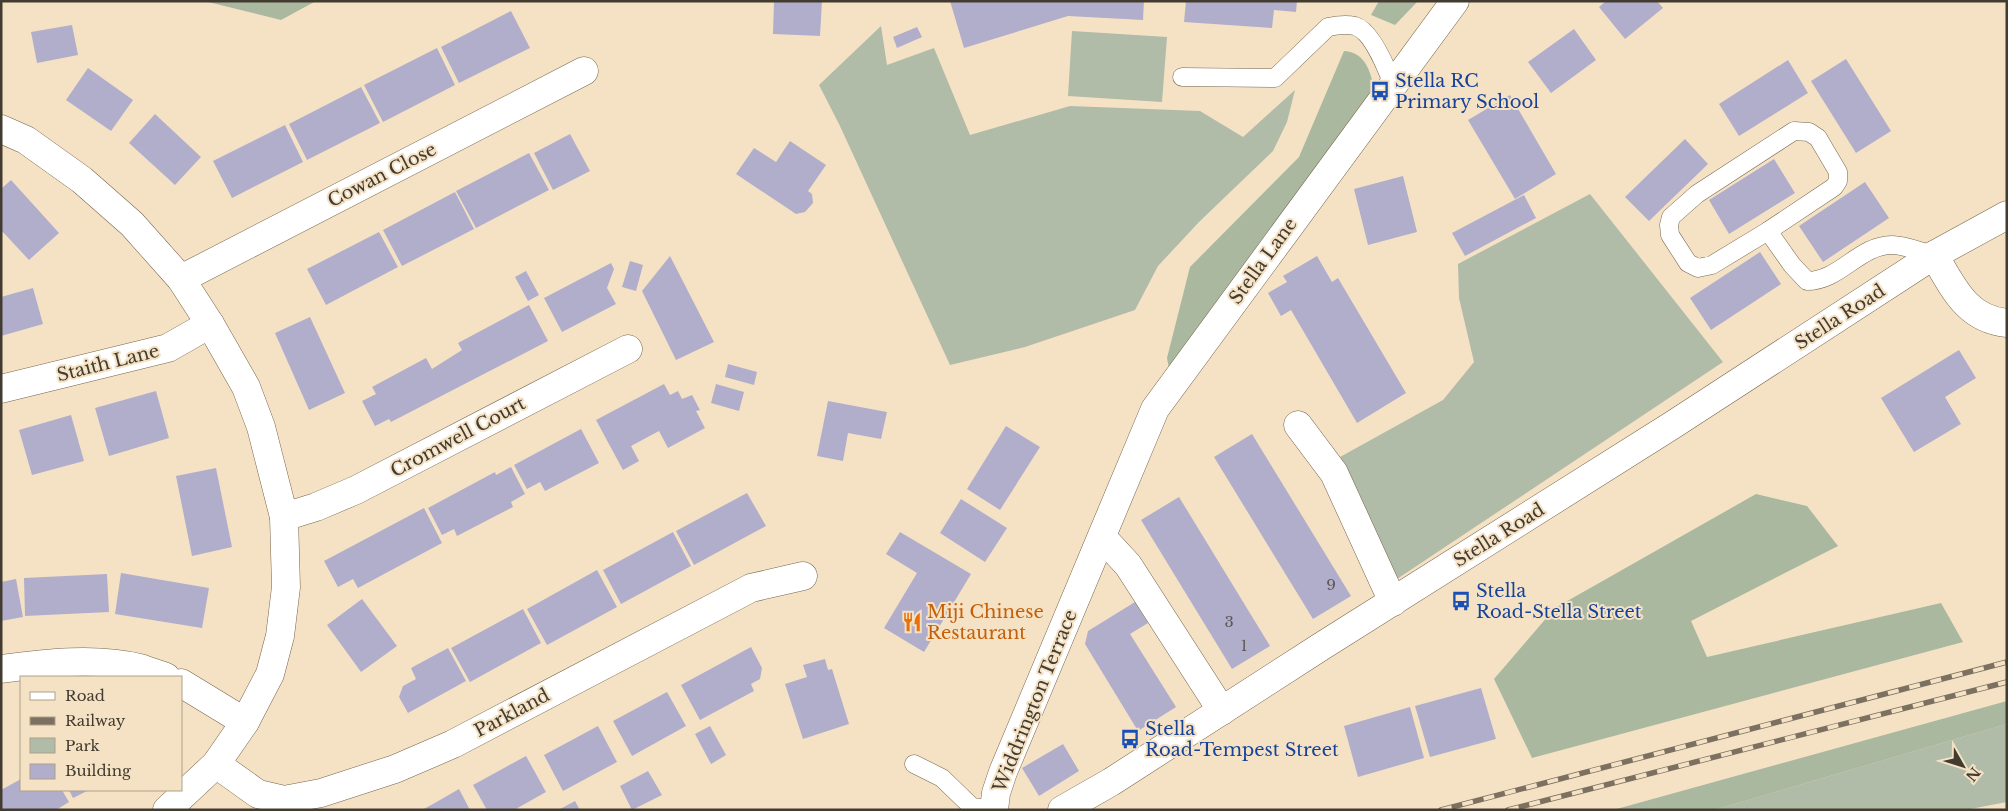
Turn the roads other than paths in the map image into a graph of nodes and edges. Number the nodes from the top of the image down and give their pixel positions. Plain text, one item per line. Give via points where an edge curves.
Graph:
1 (1455, 1) edge
2 (584, 71) dead end
3 (1182, 77) dead end
4 (1393, 84) junction
5 (1, 129) edge
6 (2007, 215) edge
7 (1768, 231) junction
8 (1934, 256) junction
9 (181, 279) junction
10 (210, 324) junction
11 (2007, 324) edge
12 (628, 349) dead end
13 (1, 389) edge
14 (1298, 425) dead end
15 (284, 517) junction
16 (1103, 538) junction
17 (803, 576) dead end
18 (1393, 602) junction
19 (1, 668) edge
20 (163, 676) edge
21 (182, 684) edge
22 (1222, 711) junction
23 (245, 722) junction
24 (216, 764) junction
25 (914, 764) dead end
26 (168, 810) edge
27 (994, 810) edge
28 (1062, 810) edge

1 - 4 street, Stella Lane
2 - 9 street, Cowan Close
3 - 4 lane via 1275,78 1328,27 1338,24 1357,26 1366,35
4 - 16 street, Stella Lane via 1155,409
5 - 9 street via 26,140 82,180 132,224
6 - 8 street, Stella Road
7 - 7 lane via 1834,187 1838,181 1838,172 1818,138 1809,132 1794,131 1697,194 1671,218 1669,225 1670,235 1688,263 1698,268 1712,265
7 - 8 lane via 1807,281 1829,277 1873,248 1893,245
8 - 11 street via 1959,297 1975,313
8 - 18 street, Stella Road
9 - 10 street
10 - 13 street, Staith Lane via 168,348
10 - 15 street via 246,387 261,427
12 - 15 street, Cromwell Court via 356,490
14 - 18 street via 1334,472
15 - 23 street via 286,587 280,636 270,674
16 - 22 street via 1128,565
16 - 27 street, Widdrington Terrace via 1003,772
17 - 24 street, Parkland via 750,588 453,744 395,770 321,794 284,800 258,794
18 - 22 street, Stella Road
19 - 20 street via 41,663 107,663 140,668
21 - 23 street
22 - 28 street, Stella Road
23 - 24 street
24 - 26 street
25 - 27 lane via 942,778 972,808

